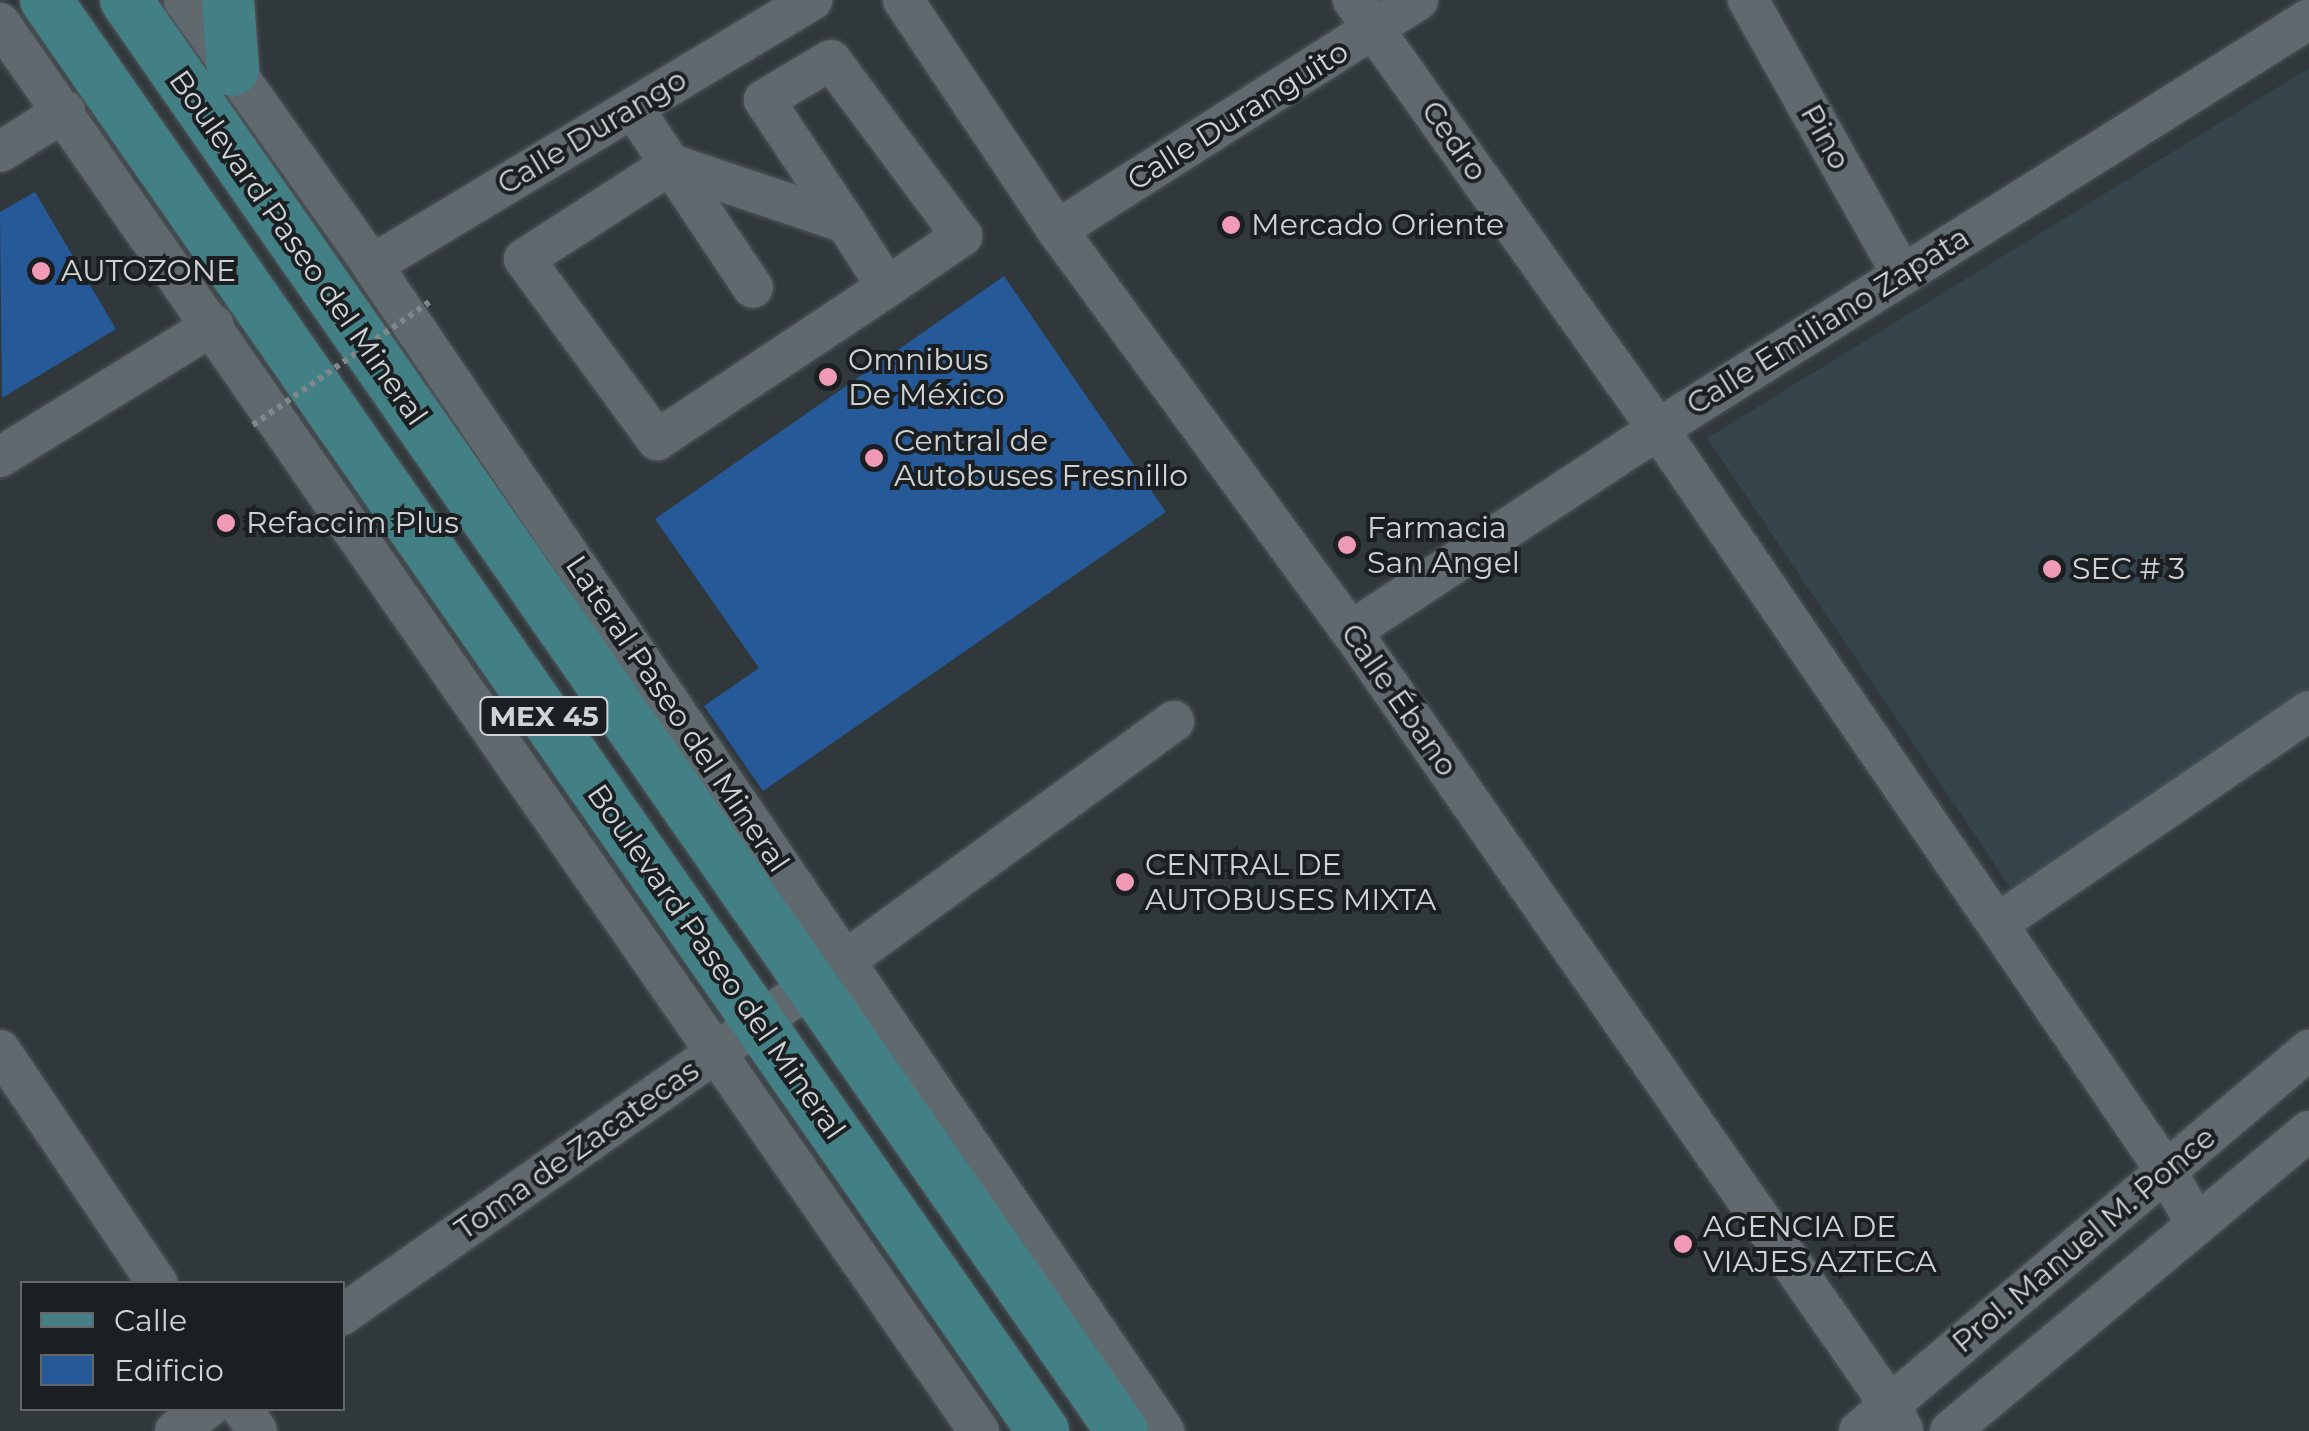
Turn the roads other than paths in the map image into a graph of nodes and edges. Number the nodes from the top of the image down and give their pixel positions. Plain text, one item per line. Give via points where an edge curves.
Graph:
1 (126, 0) edge
2 (184, 0) edge
3 (228, 0) edge
4 (812, 0) edge
5 (902, 0) edge
6 (1418, 0) edge
7 (1748, 0) edge
8 (1364, 15) edge
9 (2309, 19) edge
10 (33, 22) edge
11 (233, 70) junction
12 (633, 108) junction
13 (65, 112) junction
14 (0, 152) edge
15 (671, 164) junction
16 (846, 223) junction
17 (1057, 230) junction
18 (372, 265) junction
19 (1902, 274) junction
20 (887, 287) junction
21 (753, 288) dead end
22 (214, 326) junction
23 (1658, 429) junction
24 (0, 457) edge
25 (1351, 631) junction
26 (2309, 711) edge
27 (1174, 721) dead end
28 (1997, 924) junction
29 (828, 973) junction
30 (737, 1036) junction
31 (0, 1050) edge
32 (2309, 1050) edge
33 (2309, 1131) edge
34 (2166, 1171) junction
35 (2197, 1225) junction
36 (156, 1281) edge
37 (345, 1313) edge
38 (204, 1411) edge
39 (1896, 1418) edge
40 (174, 1431) edge
41 (978, 1431) edge
42 (1043, 1431) edge
43 (1122, 1431) edge
44 (1164, 1431) edge
45 (1860, 1431) edge
46 (1950, 1431) edge

1 - 29 main road, Boulevard Paseo del Mineral / MEX 45
2 - 11 street, Lateral Paseo del Mineral
3 - 11 main road
4 - 12 street, Calle Durango
5 - 17 street, Calle Ébano
6 - 8 street, Calle Duranguito
7 - 19 street, Pino
8 - 17 street, Calle Duranguito
8 - 23 street, Cedro
9 - 19 street, Calle Emiliano Zapata
10 - 13 street
10 - 30 main road, Boulevard Paseo del Mineral / MEX 45
11 - 18 street, Lateral Paseo del Mineral
12 - 15 street
12 - 18 street, Calle Durango
13 - 14 street
13 - 22 street
15 - 16 street
15 - 20 street via 524,259 657,440
15 - 21 street
16 - 20 street
16 - 20 street via 764,100 831,60 962,236
17 - 25 street, Calle Ébano
18 - 29 street, Lateral Paseo del Mineral
19 - 23 street, Calle Emiliano Zapata
22 - 24 street
22 - 30 street
23 - 25 street, Calle Emiliano Zapata
23 - 28 street, Cedro
25 - 39 street, Calle Ébano
26 - 28 street
27 - 29 street, Toma de Zacatecas
28 - 34 street, Cedro
29 - 30 street, Toma de Zacatecas
29 - 43 main road, Boulevard Paseo del Mineral / MEX 45
29 - 44 street, Lateral Paseo del Mineral
30 - 37 street, Toma de Zacatecas
30 - 41 street
30 - 42 main road, Boulevard Paseo del Mineral / MEX 45
31 - 36 street
32 - 34 street, Prol. Manuel M. Ponce
33 - 35 street, Prol. Manuel M. Ponce
34 - 35 street, Cedro
34 - 39 street, Prol. Manuel M. Ponce
35 - 46 street, Prol. Manuel M. Ponce
38 - 40 street
39 - 45 street, Prol. Manuel M. Ponce

